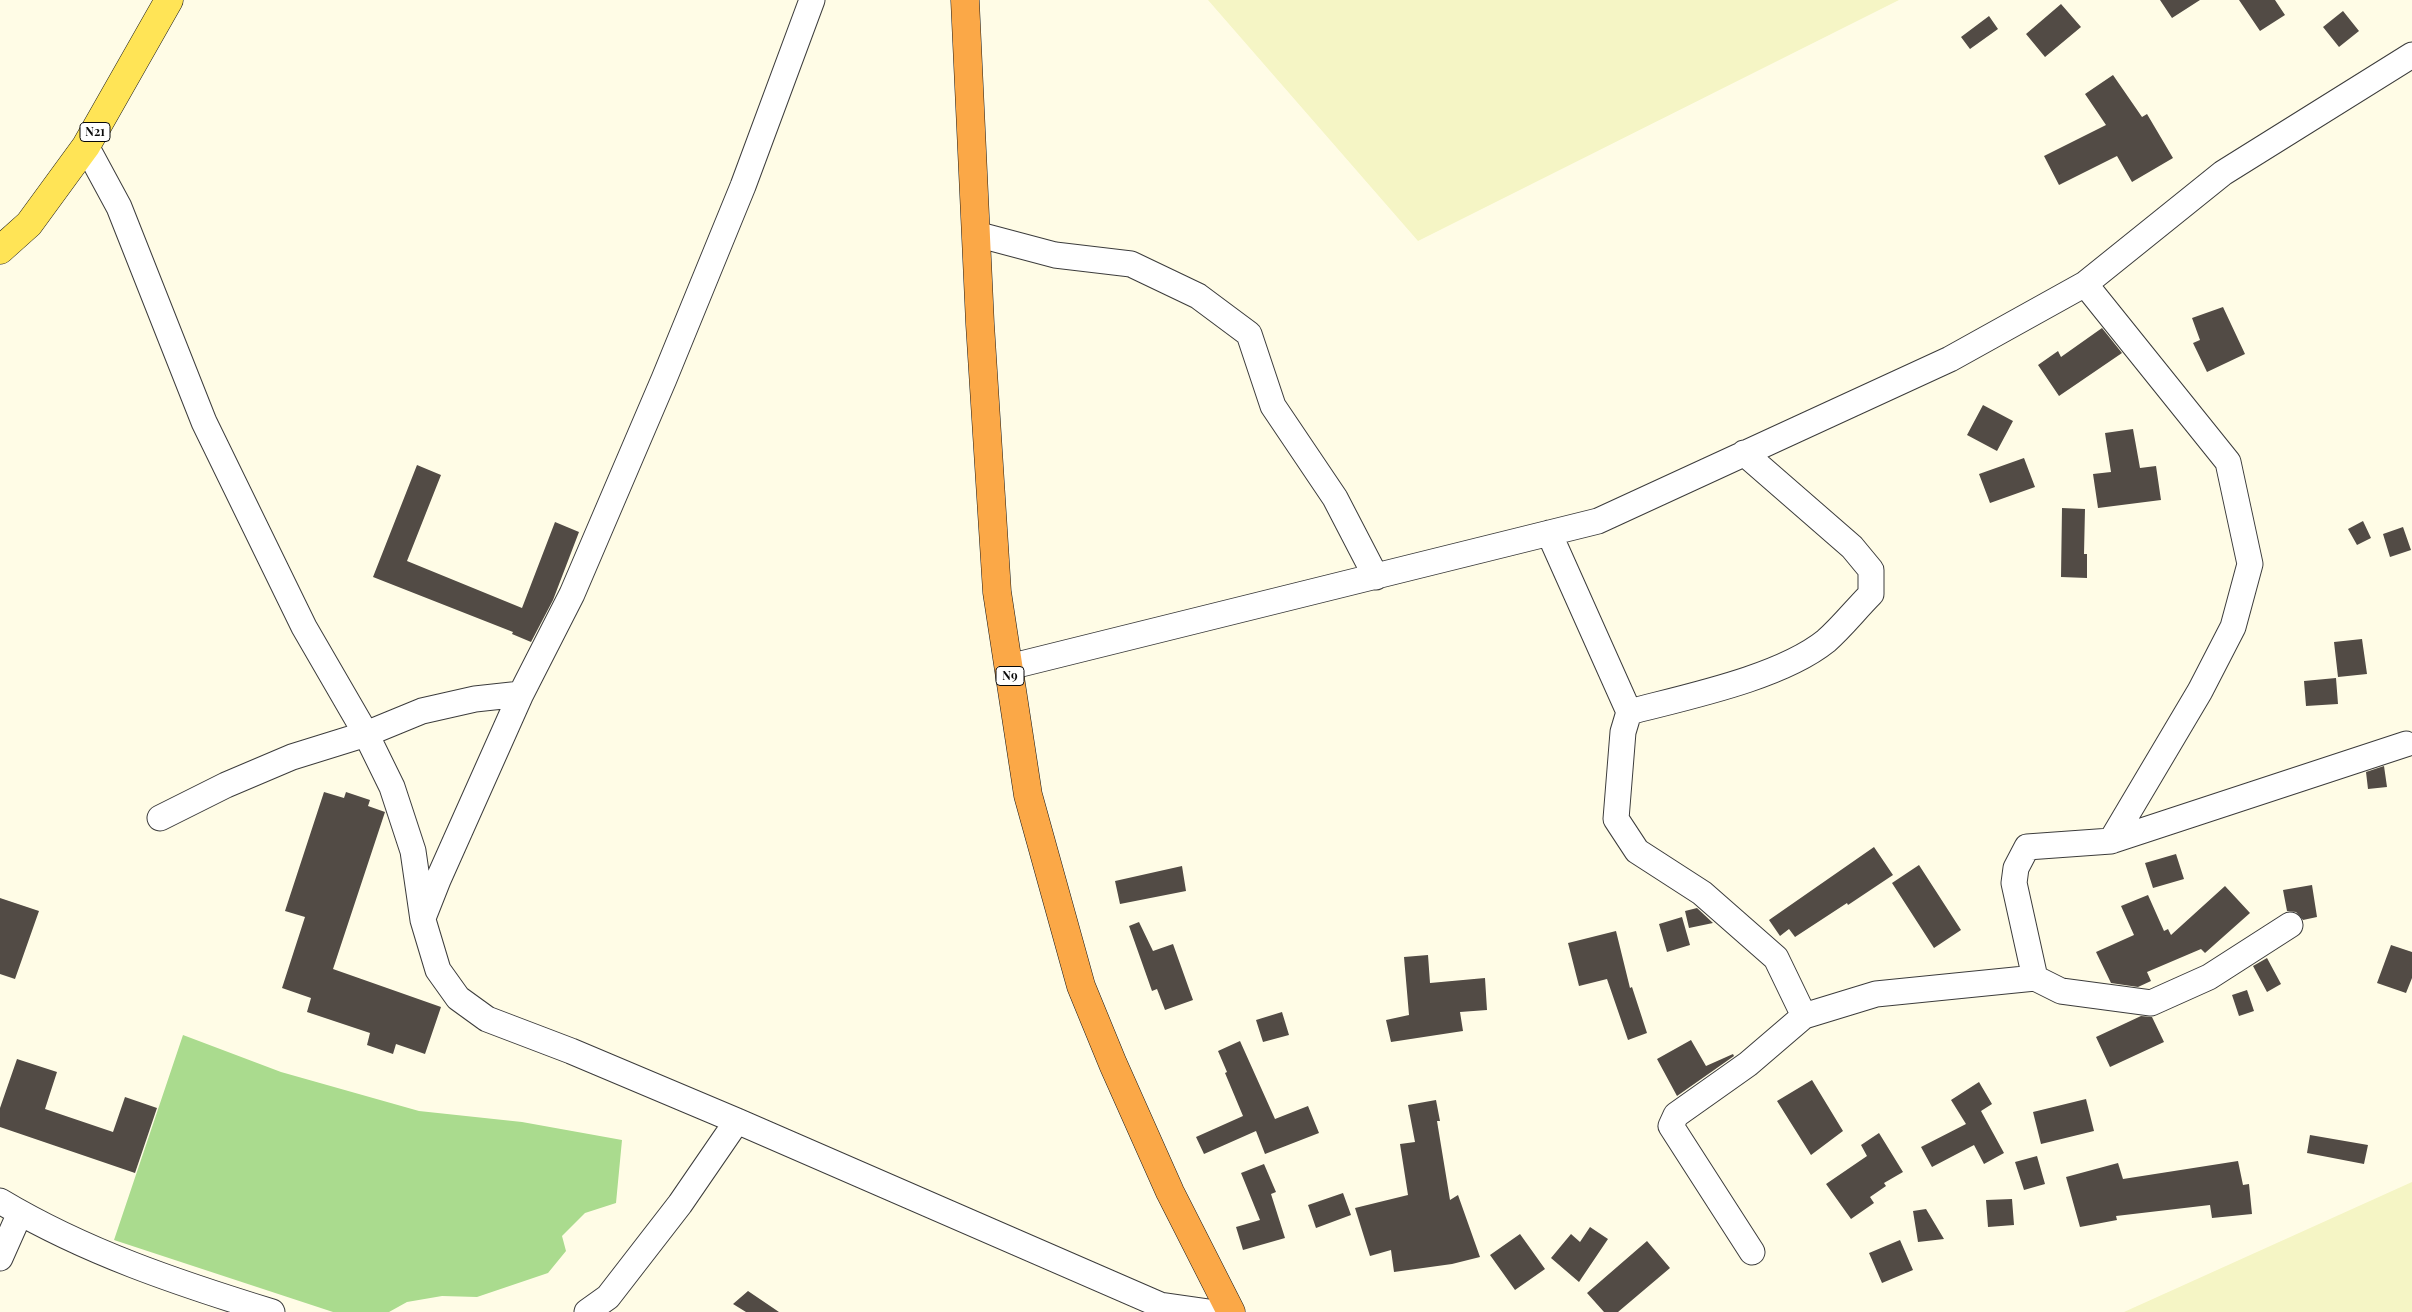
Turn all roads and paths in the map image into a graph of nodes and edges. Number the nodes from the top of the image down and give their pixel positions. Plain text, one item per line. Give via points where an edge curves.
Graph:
1 (169, 0) edge
2 (812, 0) edge
3 (965, 0) edge
4 (2412, 55) edge
5 (86, 146) junction
6 (976, 234) junction
7 (0, 250) edge
8 (2085, 284) junction
9 (1744, 453) junction
10 (1550, 533) junction
11 (1376, 577) junction
12 (1009, 667) junction
13 (521, 694) junction
14 (1629, 712) junction
15 (366, 734) junction
16 (2406, 744) dead end
17 (160, 818) dead end
18 (2111, 841) junction
19 (423, 920) junction
20 (2290, 925) dead end
21 (2035, 978) junction
22 (1804, 1016) junction
23 (737, 1121) junction
24 (10, 1207) edge
25 (1752, 1252) dead end
26 (0, 1258) edge
27 (272, 1312) edge
28 (587, 1312) edge
29 (1209, 1312) edge
30 (1231, 1312) edge

1 - 5 main road, N21
2 - 13 street via 743,186 664,379 572,594
3 - 6 highway, N9
4 - 8 street via 2223,173
5 - 7 main road, N21 via 29,224
5 - 15 street via 119,207 204,422 304,627
6 - 11 street via 1055,255 1131,264 1198,296 1249,334 1273,406 1335,498
6 - 12 highway, N9 via 997,592
8 - 9 street via 1950,359
8 - 18 street via 2228,462 2250,564 2233,627 2200,691
9 - 10 street via 1598,521
9 - 14 street via 1852,548 1871,570 1871,594 1826,641 1787,664 1722,687
10 - 11 street
10 - 14 street
11 - 12 street
12 - 30 highway, N9 via 1028,796 1081,986 1170,1192
13 - 15 street via 475,699 422,711
13 - 19 street
14 - 22 street via 1623,732 1616,819 1637,851 1702,892 1776,958
15 - 17 street via 292,757
15 - 19 street via 392,787 412,851
16 - 18 street
18 - 21 street via 2027,847 2016,868 2014,883
19 - 23 street via 438,970 458,998 487,1019
20 - 21 street via 2209,977 2151,1003 2061,991
21 - 22 street via 1876,994
22 - 25 street via 1748,1064 1676,1115 1671,1126
23 - 28 street via 680,1204 608,1297
23 - 29 street via 1160,1305
24 - 26 street
24 - 27 street via 102,1254

